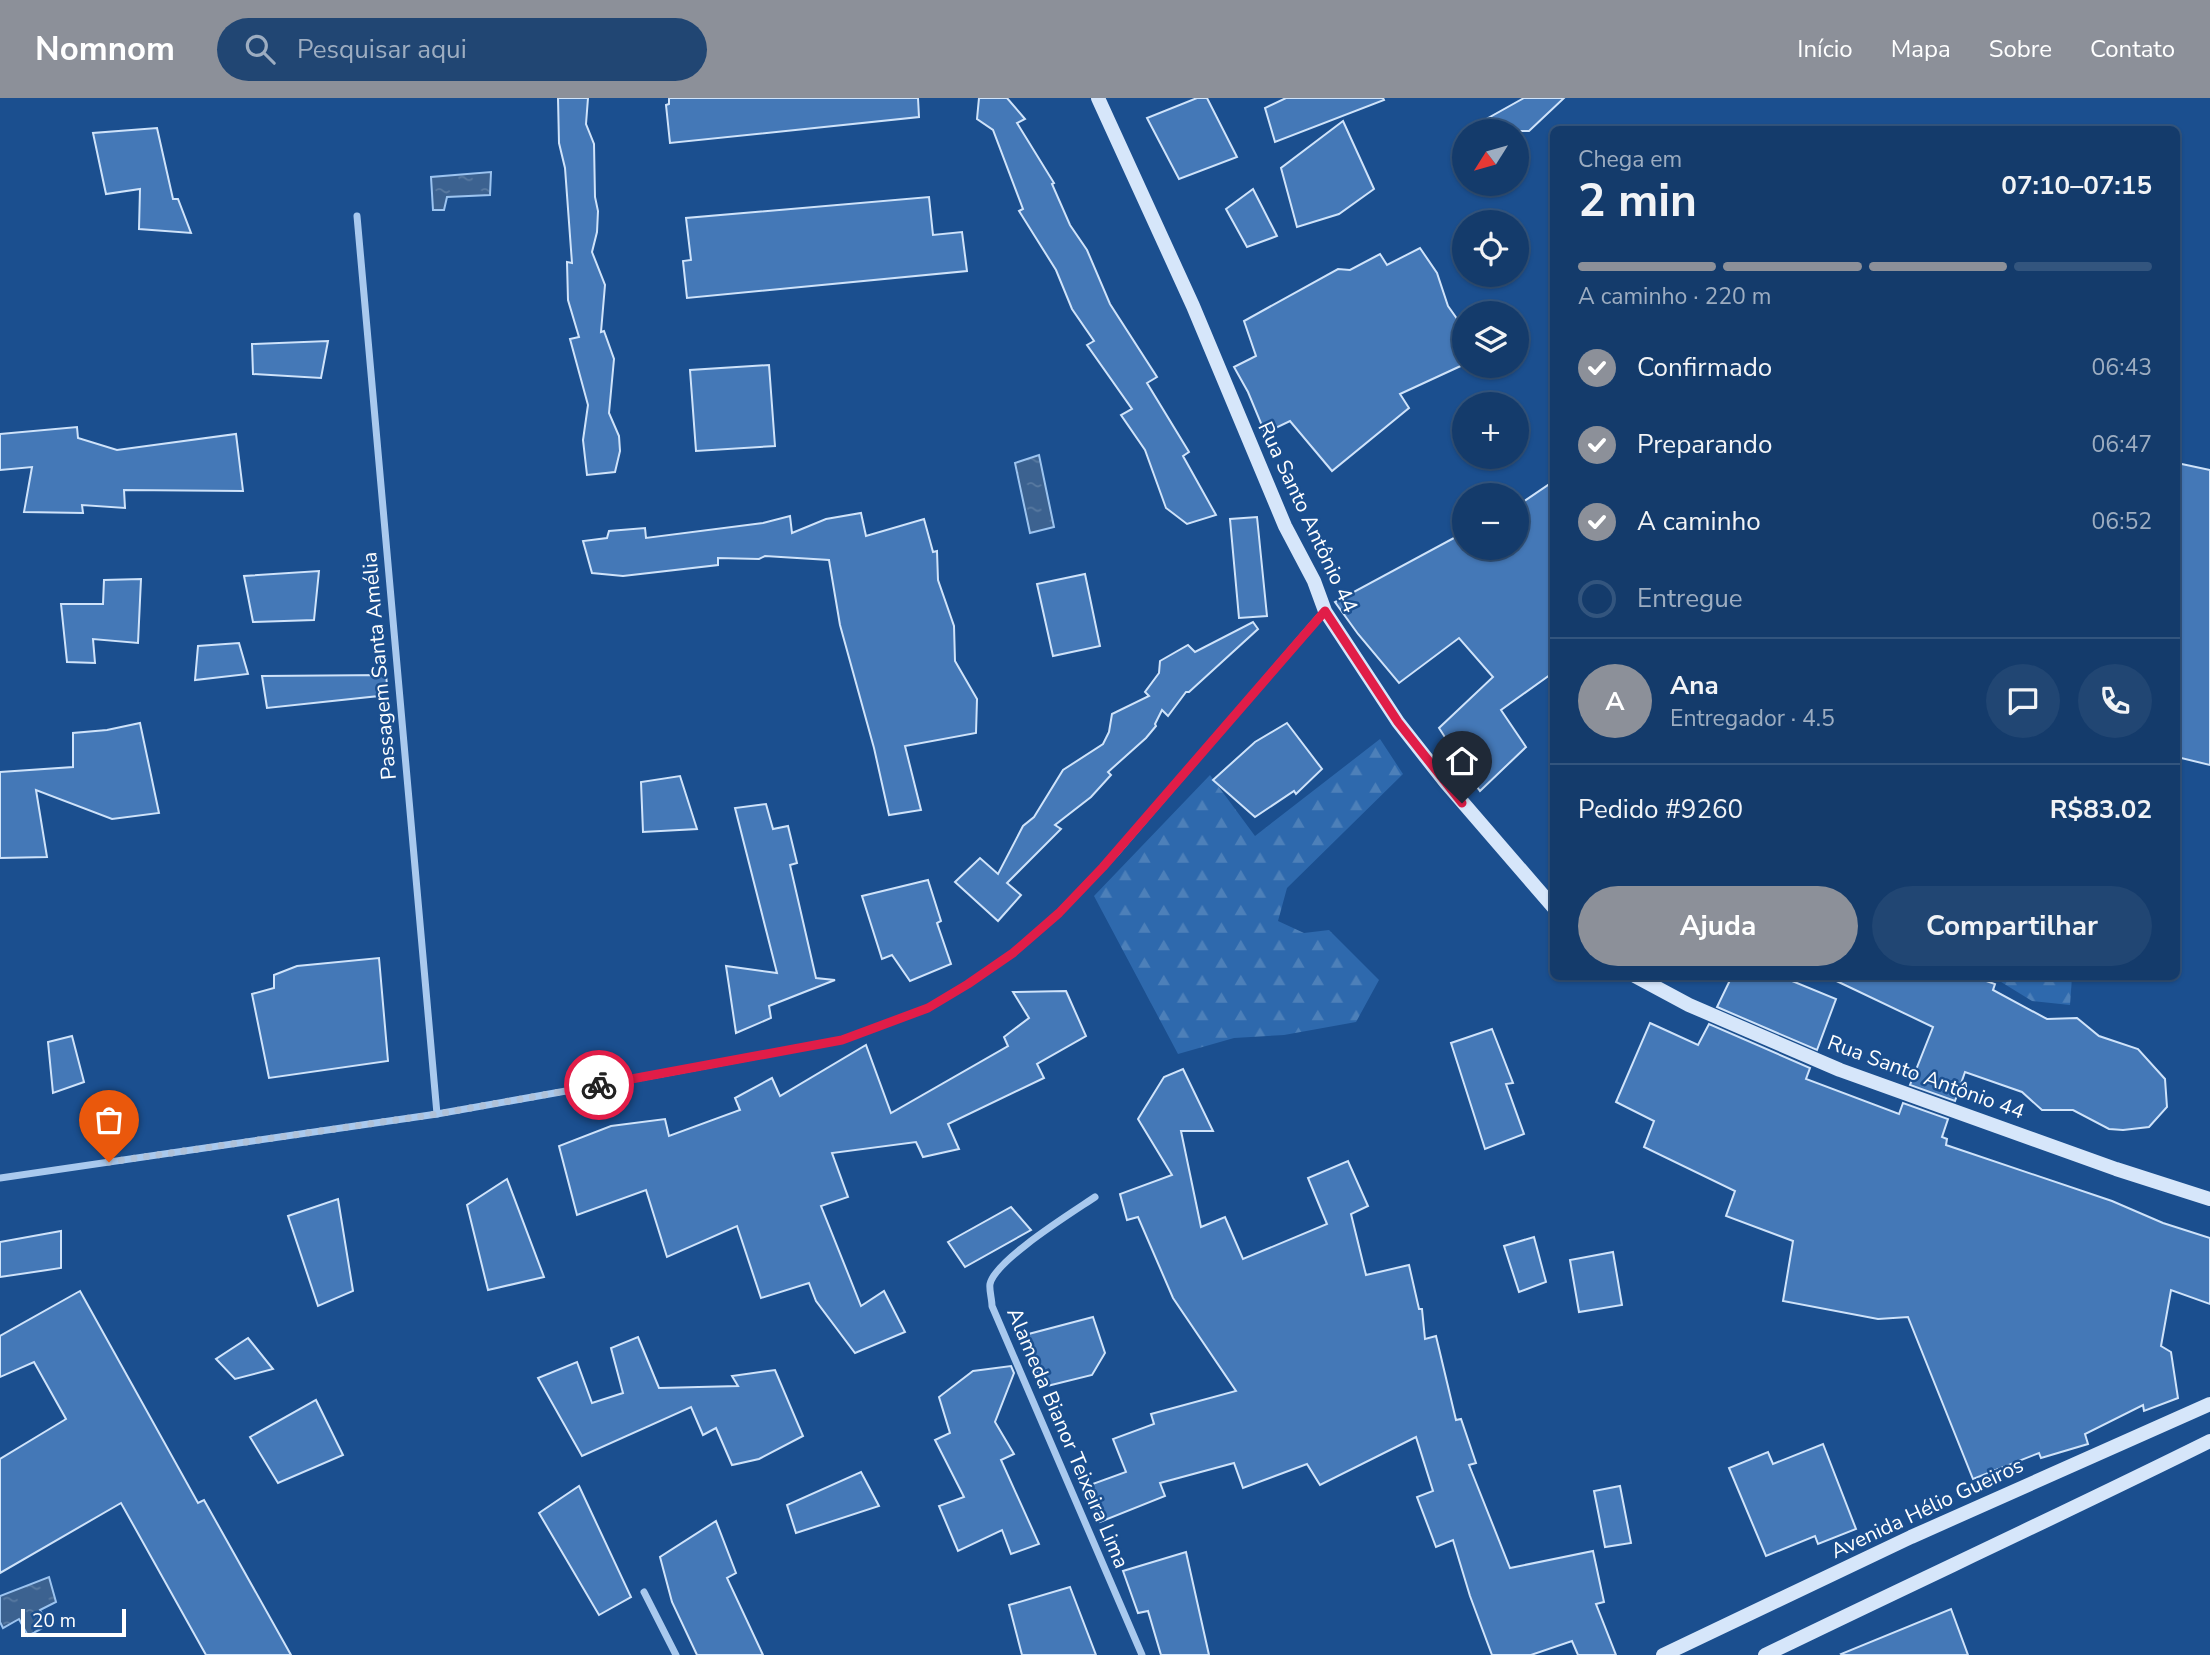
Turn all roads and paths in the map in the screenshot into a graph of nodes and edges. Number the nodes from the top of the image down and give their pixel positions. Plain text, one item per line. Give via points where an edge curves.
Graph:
1 (1098, 98) edge
2 (357, 216) dead end
3 (1325, 611) junction
4 (1550, 903) edge
5 (1642, 980) edge
6 (437, 1114) junction
7 (0, 1178) edge
8 (1095, 1197) dead end
9 (2210, 1199) edge
10 (2210, 1404) edge
11 (2210, 1441) edge
12 (644, 1592) dead end
13 (676, 1655) edge
14 (1142, 1655) edge
15 (1663, 1655) edge
16 (1765, 1655) edge

1 - 3 street, Rua Santo Antônio 44
2 - 6 street, Passagem Santa Amélia
3 - 4 street, Rua Santo Antônio 44 via 1398,722
3 - 6 street via 1059,913 1013,953 928,1008 842,1040
5 - 9 street, Rua Santo Antônio 44 via 1840,1070
6 - 7 street
8 - 14 street, Alameda Bianor Teixeira Lima via 998,1268 990,1284 992,1306
10 - 15 street, Avenida Hélio Gueiros via 1911,1537
11 - 16 street
12 - 13 street

